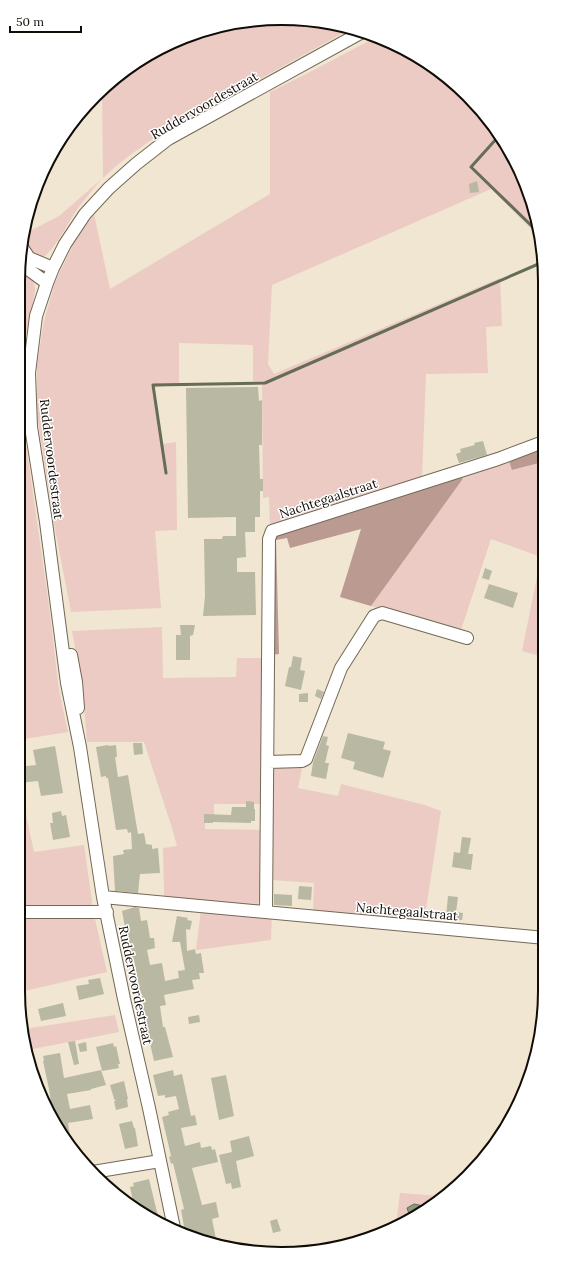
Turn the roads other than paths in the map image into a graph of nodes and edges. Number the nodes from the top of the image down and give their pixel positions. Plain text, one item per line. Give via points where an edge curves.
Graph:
1 (356, 36) edge
2 (27, 254) edge
3 (26, 268) edge
4 (53, 268) junction
5 (47, 283) junction
6 (538, 444) edge
7 (467, 638) dead end
8 (268, 762) junction
9 (103, 897) junction
10 (25, 912) edge
11 (107, 912) junction
12 (266, 912) junction
13 (538, 937) edge
14 (160, 1161) junction
15 (99, 1171) edge
16 (173, 1223) edge

1 - 4 street, Ruddervoordestraat via 163,143 109,188 85,214
2 - 4 street via 29,258
3 - 5 street
4 - 5 street, Ruddervoordestraat
5 - 9 street, Ruddervoordestraat via 36,316 29,373 31,427 60,622 76,682 80,747
6 - 8 street, Nachtegaalstraat via 272,531 269,539
7 - 8 street via 382,613 374,616 341,668 306,759
8 - 12 street, Nachtegaalstraat
9 - 11 street, Ruddervoordestraat
9 - 12 street, Nachtegaalstraat
10 - 11 street
11 - 14 street, Ruddervoordestraat
12 - 13 street, Nachtegaalstraat
14 - 15 street
14 - 16 street, Ruddervoordestraat

